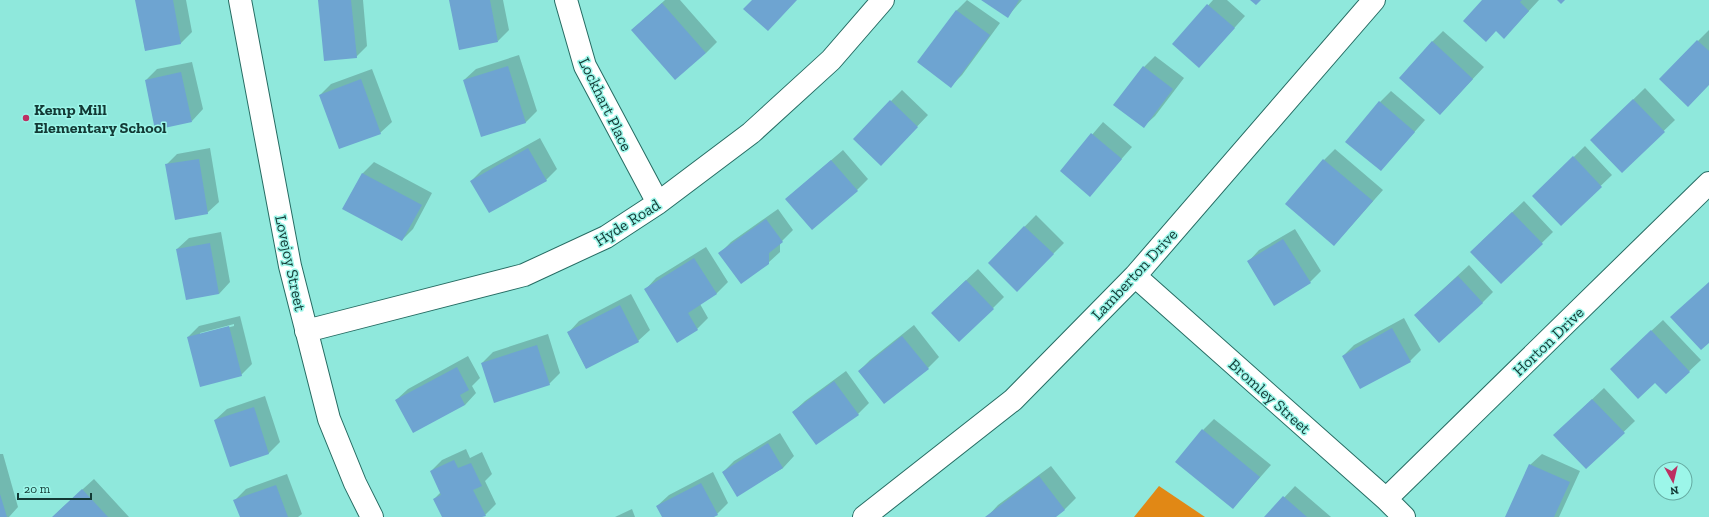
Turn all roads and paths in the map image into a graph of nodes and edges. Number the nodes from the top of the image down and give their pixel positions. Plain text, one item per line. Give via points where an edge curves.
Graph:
1 (240, 0) edge
2 (566, 0) edge
3 (883, 0) edge
4 (1374, 0) edge
5 (1709, 183) edge
6 (658, 203) junction
7 (1135, 276) junction
8 (306, 331) junction
9 (1386, 499) junction
10 (372, 517) edge
11 (864, 517) edge
12 (1404, 517) edge

1 - 8 street, Lovejoy Street via 290,266
2 - 6 street, Lockhart Place via 585,66
3 - 6 street, Hyde Road via 831,60 751,134
4 - 7 street, Lamberton Drive
5 - 9 street, Horton Drive
6 - 8 street, Hyde Road via 606,237 524,275
7 - 9 street, Bromley Street
7 - 11 street, Lamberton Drive via 1013,400
8 - 10 street, Lovejoy Street via 329,419
9 - 12 street, Bromley Street

